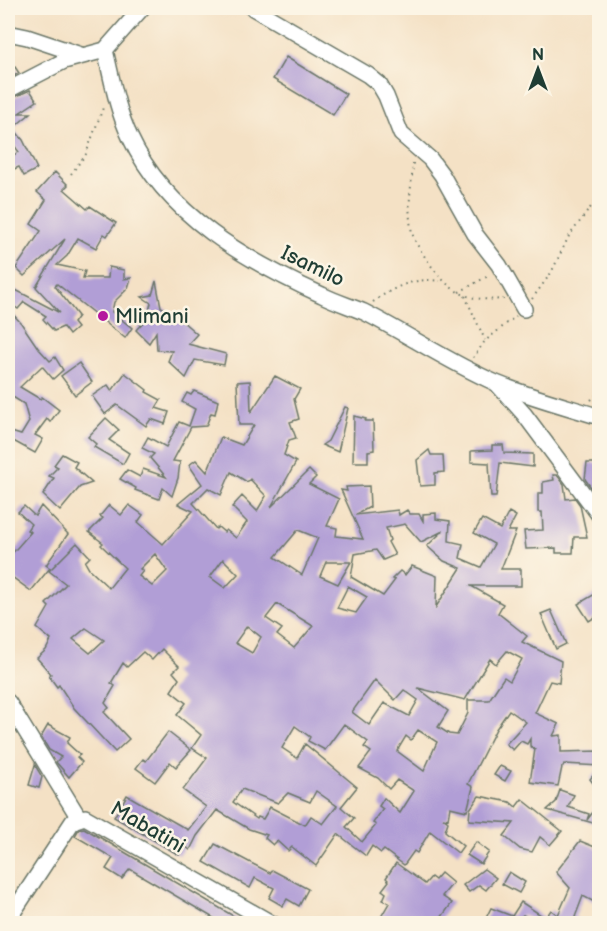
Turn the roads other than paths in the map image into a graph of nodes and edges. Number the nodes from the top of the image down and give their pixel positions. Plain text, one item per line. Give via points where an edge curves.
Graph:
1 (142, 8) edge
2 (253, 8) edge
3 (8, 33) edge
4 (105, 50) junction
5 (81, 55) junction
6 (8, 90) edge
7 (521, 303) road end
8 (496, 383) junction
9 (600, 417) edge
10 (600, 516) edge
11 (8, 702) edge
12 (79, 818) junction
13 (8, 916) edge
14 (273, 924) edge

1 - 4 street
2 - 7 street via 379,84 401,134 442,175
3 - 5 street
4 - 5 street
4 - 8 street, Isamilo via 125,125 141,160 182,208 220,240 262,265 362,312
5 - 6 street
8 - 9 street, Isamilo
8 - 10 street
11 - 12 street
12 - 13 street, Mabatini
12 - 14 street, Mabatini via 90,818

